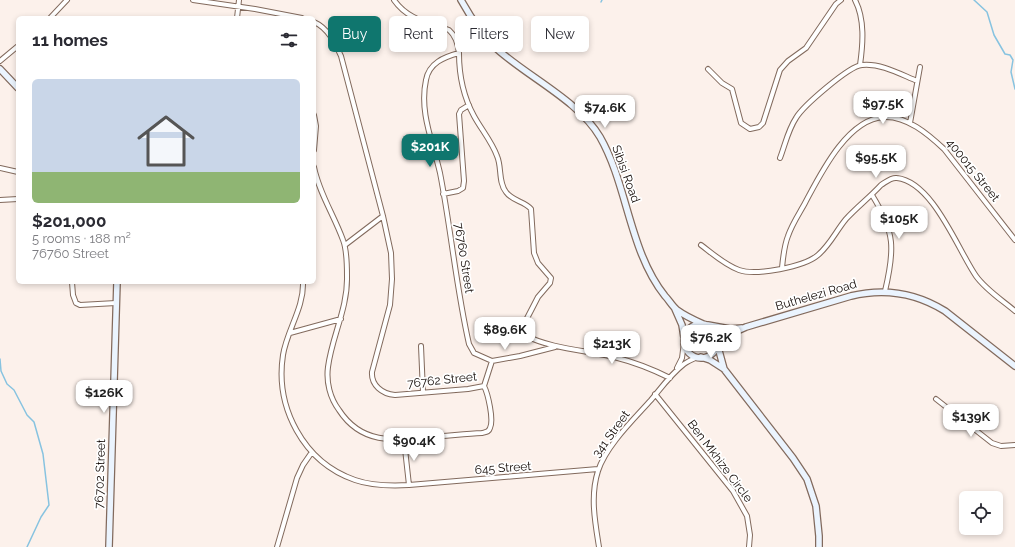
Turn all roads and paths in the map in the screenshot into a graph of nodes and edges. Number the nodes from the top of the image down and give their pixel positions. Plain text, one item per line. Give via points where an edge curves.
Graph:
1 (67, 0) edge
2 (193, 0) edge
3 (239, 0) edge
4 (394, 0) edge
5 (462, 0) edge
6 (841, 0) edge
7 (855, 0) edge
8 (239, 6) junction
9 (52, 16) edge
10 (237, 16) edge
11 (292, 16) edge
12 (316, 23) edge
13 (16, 48) edge
14 (459, 53) junction
15 (0, 61) edge
16 (860, 65) junction
17 (920, 67) dead end
18 (0, 69) edge
19 (708, 69) dead end
20 (918, 81) junction
21 (16, 86) edge
22 (469, 105) junction
23 (910, 123) junction
24 (780, 158) dead end
25 (0, 168) edge
26 (16, 172) edge
27 (316, 173) edge
28 (443, 194) junction
29 (872, 194) junction
30 (16, 199) edge
31 (0, 200) edge
32 (383, 216) junction
33 (1015, 240) edge
34 (345, 245) junction
35 (701, 245) dead end
36 (782, 268) junction
37 (72, 284) edge
38 (117, 284) edge
39 (302, 284) edge
40 (884, 291) junction
41 (116, 303) junction
42 (675, 309) junction
43 (1015, 311) edge
44 (341, 319) junction
45 (705, 325) junction
46 (746, 327) junction
47 (290, 332) junction
48 (685, 340) junction
49 (718, 344) junction
50 (421, 346) dead end
51 (556, 346) junction
52 (700, 357) junction
53 (492, 361) junction
54 (1015, 366) edge
55 (724, 369) junction
56 (676, 370) junction
57 (670, 378) junction
58 (484, 386) junction
59 (422, 392) junction
60 (656, 394) junction
61 (936, 399) dead end
62 (404, 440) junction
63 (1015, 445) edge
64 (312, 452) junction
65 (598, 469) junction
66 (409, 485) junction
67 (109, 547) edge
68 (277, 547) edge
69 (599, 547) edge
70 (749, 547) edge
71 (819, 547) edge

1 - 9 street
2 - 8 street
3 - 8 street
4 - 14 street via 412,17 449,30 457,40
5 - 42 street, Sibisi Road via 489,41 573,107 593,127 608,154 648,270
6 - 19 street via 806,48 780,70 760,127 750,129 741,123 732,89
7 - 16 street via 862,28
8 - 10 street
8 - 11 street
12 - 32 street, 76762 Street via 326,30 341,56
13 - 15 street
14 - 22 street via 461,80
14 - 28 street, 76760 Street via 438,62 426,79 426,117
16 - 20 street via 876,66
16 - 24 street via 835,80 798,114
17 - 20 street
18 - 21 street
20 - 23 street
22 - 28 street via 459,114 463,188
22 - 51 street via 498,157 504,189 512,198 531,209 534,253 538,264 551,278 523,326 523,333 536,341
23 - 33 street, 400015 Street via 944,149
23 - 36 street, 400015 Street via 890,117 875,119 861,125 845,141 821,173 787,236
25 - 26 street
27 - 34 street, 76762 Street via 327,206
28 - 53 street, 76760 Street via 469,344 474,352
29 - 36 street via 847,218 819,254 805,263
29 - 40 street via 886,220 891,240 891,263
29 - 43 street via 887,181 897,178 909,182 922,192 943,218 976,276
30 - 31 street
32 - 34 street
32 - 59 street, 76762 Street via 391,253 391,293 372,377 375,384 387,394
34 - 44 street, 76762 Street via 347,288
35 - 36 street via 718,258 747,272
37 - 41 street via 73,295 76,303 80,305
38 - 41 street, 76702 Street
39 - 47 street, 645 Street via 301,297
40 - 46 street, Buthelezi Road via 862,293
40 - 54 street, Buthelezi Road via 900,293 933,304
41 - 67 street, 76702 Street
42 - 45 street, Sibisi Road
42 - 48 street, Sibisi Road
44 - 47 street
44 - 62 street, 76762 Street via 328,367 329,388 334,404 348,423 359,431 382,440
45 - 46 street, Buthelezi Road via 730,329
45 - 48 street via 689,329
45 - 49 street via 716,332
46 - 49 street, Buthelezi Road via 728,335
47 - 64 street, 645 Street via 281,367 283,396 291,422
48 - 52 street via 688,352
48 - 56 street, 341 Street via 682,358
49 - 52 street, Buthelezi Road via 712,354
49 - 55 street via 718,353
50 - 59 street
51 - 53 street
51 - 57 street via 626,360
52 - 55 street
52 - 56 street, 341 Street via 684,363
53 - 58 street
55 - 71 street via 793,458 806,479 816,506
56 - 57 street, 341 Street
57 - 60 street, 341 Street
58 - 59 street, 76762 Street
58 - 62 street, 76762 Street via 488,397 491,427 488,431
60 - 65 street, 341 Street via 610,448
60 - 70 street, Ben Mkhize Circle via 733,491 747,516
61 - 63 street via 992,443 1001,446
62 - 66 street
64 - 66 street, 645 Street via 331,468 354,479 384,486
64 - 68 street via 297,478
65 - 66 street, 645 Street
65 - 69 street, 341 Street via 594,502

